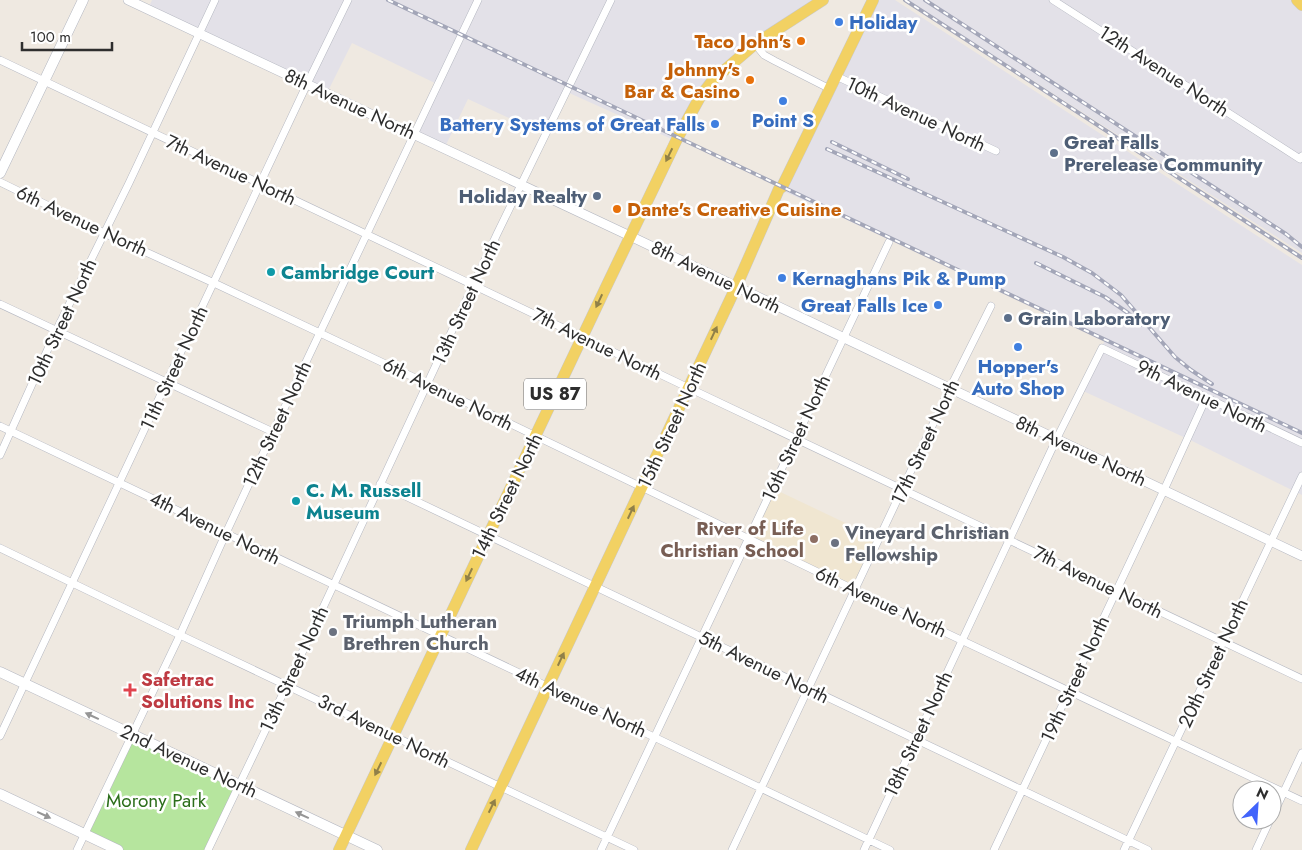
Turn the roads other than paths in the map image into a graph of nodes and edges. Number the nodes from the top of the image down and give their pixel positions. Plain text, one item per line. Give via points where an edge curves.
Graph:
1 (83, 0) edge
2 (128, 0) edge
3 (215, 0) edge
4 (348, 0) edge
5 (478, 0) edge
6 (611, 0) edge
7 (824, 0) edge
8 (873, 0) edge
9 (1053, 0) edge
10 (1297, 0) edge
11 (1302, 5) edge
12 (200, 33) junction
13 (756, 44) junction
14 (0, 60) edge
15 (836, 76) junction
16 (44, 81) junction
17 (307, 84) junction
18 (830, 89) junction
19 (153, 133) junction
20 (413, 135) junction
21 (996, 152) dead end
22 (1301, 157) edge
23 (0, 173) edge
24 (0, 182) edge
25 (260, 184) junction
26 (521, 184) junction
27 (104, 233) junction
28 (367, 234) junction
29 (630, 236) junction
30 (889, 242) dead end
31 (214, 283) junction
32 (474, 285) junction
33 (736, 287) junction
34 (0, 304) edge
35 (990, 306) dead end
36 (56, 331) junction
37 (320, 333) junction
38 (582, 337) junction
39 (843, 338) junction
40 (1102, 348) joint
41 (167, 382) junction
42 (428, 384) junction
43 (688, 388) junction
44 (950, 388) junction
45 (1206, 398) junction
46 (0, 426) edge
47 (11, 432) junction
48 (273, 432) junction
49 (536, 437) junction
50 (796, 439) junction
51 (1056, 440) junction
52 (1302, 443) edge
53 (0, 455) edge
54 (1302, 476) edge
55 (119, 482) junction
56 (380, 484) junction
57 (642, 488) junction
58 (903, 490) junction
59 (1164, 490) junction
60 (226, 533) junction
61 (488, 536) junction
62 (748, 539) junction
63 (1009, 539) junction
64 (1270, 542) junction
65 (0, 548) edge
66 (1302, 556) edge
67 (72, 582) junction
68 (333, 585) junction
69 (595, 587) junction
70 (855, 590) junction
71 (1117, 590) junction
72 (180, 635) junction
73 (441, 636) junction
74 (702, 637) junction
75 (962, 640) junction
76 (1224, 642) junction
77 (0, 672) edge
78 (1302, 679) edge
79 (24, 684) junction
80 (287, 685) junction
81 (548, 687) junction
82 (808, 689) junction
83 (1070, 690) junction
84 (132, 734) junction
85 (0, 736) edge
86 (394, 736) junction
87 (654, 737) junction
88 (916, 739) junction
89 (1176, 742) junction
90 (1302, 753) edge
91 (239, 785) junction
92 (501, 787) junction
93 (761, 789) junction
94 (1022, 790) junction
95 (1284, 792) junction
96 (0, 794) edge
97 (1282, 796) edge
98 (1302, 801) edge
99 (1265, 830) edge
100 (85, 834) junction
101 (346, 835) junction
102 (607, 837) junction
103 (869, 840) junction
104 (1129, 841) junction
105 (77, 850) edge
106 (118, 850) edge
107 (208, 850) edge
108 (339, 850) edge
109 (377, 850) edge
110 (471, 850) edge
111 (601, 850) edge
112 (634, 850) edge
113 (732, 850) edge
114 (864, 850) edge
115 (890, 850) edge
116 (994, 850) edge
117 (1124, 850) edge
118 (1148, 850) edge
119 (1256, 850) edge

1 - 16 main road
2 - 12 street, 8th Avenue North
3 - 12 street, 10th Street North
4 - 17 street, 11th Street North
5 - 20 street, 12th Street North
6 - 26 street, 13th Street North
7 - 13 main road, 14th Street North / US 87
8 - 15 main road, 15th Street North
9 - 22 street, 12th Avenue North
10 - 11 main road
12 - 17 street, 8th Avenue North
12 - 19 street, 10th Street North
13 - 18 street, 10th Avenue North via 775,61
13 -> 29 main road, 14th Street North / US 87 via 713,80 700,97
14 - 16 street, 7th Avenue North
15 - 18 main road, 15th Street North
15 - 21 street, 10th Avenue North
16 - 19 street, 7th Avenue North
16 - 23 main road
17 - 20 street, 8th Avenue North
17 - 25 street, 11th Street North
18 - 33 main road, 15th Street North
19 - 25 street, 7th Avenue North
19 - 27 street, 10th Street North
20 - 26 street, 8th Avenue North
20 - 28 street, 12th Street North
24 - 27 street, 6th Avenue North
25 - 28 street, 7th Avenue North
25 - 31 street, 11th Street North
26 - 29 street, 8th Avenue North
26 - 32 street, 13th Street North
27 - 31 street, 6th Avenue North
27 - 36 street, 10th Street North
28 - 32 street, 7th Avenue North
28 - 37 street, 12th Street North
29 - 33 street, 8th Avenue North
29 -> 38 main road, 14th Street North / US 87
30 - 39 street, 16th Street North
31 - 37 street, 6th Avenue North
31 - 41 street, 11th Street North
32 - 38 street, 7th Avenue North
32 - 42 street, 13th Street North
33 - 39 street, 8th Avenue North
43 -> 33 main road, 15th Street North
34 - 36 street
35 - 44 street, 17th Street North
36 - 41 street
36 - 47 street, 10th Street North
37 - 42 street, 6th Avenue North
37 - 48 street, 12th Street North
38 - 43 street, 7th Avenue North
38 - 49 main road, 14th Street North / US 87
39 - 44 street, 8th Avenue North
39 - 50 street, 16th Street North
40 - 45 street, 9th Avenue North
40 - 51 street, 18th Street North
41 - 48 street
41 - 55 street, 11th Street North
42 - 49 street, 6th Avenue North
42 - 56 street, 13th Street North
43 - 50 street, 7th Avenue North
43 - 57 main road, 15th Street North
44 - 51 street, 8th Avenue North
44 - 58 street, 17th Street North
45 - 52 street, 9th Avenue North
45 - 59 street, 19th Street North
46 - 47 street, 4th Avenue North
47 - 53 street, 10th Street North
47 - 55 street, 4th Avenue North
48 - 60 street, 12th Street North
49 - 57 street, 6th Avenue North
49 - 61 main road, 14th Street North / US 87
50 - 58 street, 7th Avenue North
50 - 62 street, 16th Street North
51 - 59 street, 8th Avenue North
51 - 63 street, 18th Street North
54 - 64 street, 20th Street North
55 - 60 street, 4th Avenue North
55 - 67 street, 11th Street North
56 - 61 street, 5th Avenue North
56 - 68 street, 13th Street North
57 - 62 street, 6th Avenue North
69 -> 57 main road, 15th Street North
58 - 63 street, 7th Avenue North
58 - 70 street, 17th Street North
59 - 64 street, 8th Avenue North
59 - 71 street, 19th Street North
60 - 68 street, 4th Avenue North
60 - 72 street, 12th Street North
61 - 69 street, 5th Avenue North
61 -> 73 main road, 14th Street North / US 87
62 - 70 street, 6th Avenue North
62 - 74 street, 16th Street North
63 - 71 street, 7th Avenue North
63 - 75 street, 18th Street North
64 - 66 street, 8th Avenue North
64 - 76 street, 20th Street North
65 - 67 street, 3rd Avenue North
67 - 72 street, 3rd Avenue North
67 - 79 street, 11th Street North
68 - 73 street, 4th Avenue North
68 - 80 street, 13th Street North
69 - 74 street, 5th Avenue North
81 -> 69 main road, 15th Street North
70 - 75 street, 6th Avenue North
70 - 82 street, 17th Street North
71 - 76 street, 7th Avenue North
71 - 83 street, 19th Street North
72 - 80 street, 3rd Avenue North
72 - 84 street, 12th Street North
73 - 81 street, 4th Avenue North
73 - 86 main road, 14th Street North / US 87
74 - 82 street, 5th Avenue North
74 - 87 street, 16th Street North
75 - 83 street, 6th Avenue North
75 - 88 street, 18th Street North
76 - 78 street, 7th Avenue North
76 - 89 street, 20th Street North
77 - 79 main road, 2nd Avenue North
84 -> 79 main road, 2nd Avenue North
79 - 85 street, 11th Street North
80 - 86 street, 3rd Avenue North
80 - 91 street, 13th Street North
81 - 87 street, 4th Avenue North
81 - 92 main road, 15th Street North
82 - 88 street, 5th Avenue North
82 - 93 street, 17th Street North
83 - 89 street, 6th Avenue North
83 - 94 street, 19th Street North
84 - 91 main road, 2nd Avenue North
84 - 100 street, 12th Street North
86 - 92 street, 3rd Avenue North
86 -> 101 main road, 14th Street North / US 87
87 - 93 street, 4th Avenue North
87 - 102 street, 16th Street North
88 - 94 street, 5th Avenue North
88 - 103 street, 18th Street North
89 - 95 street, 6th Avenue North
89 - 104 street, 20th Street North
90 - 95 street
101 -> 91 main road, 2nd Avenue North
91 - 107 street, 13th Street North
92 - 102 street, 3rd Avenue North
110 -> 92 main road, 15th Street North
93 - 103 street, 4th Avenue North
93 - 113 street, 17th Street North
94 - 104 street, 5th Avenue North
94 - 116 street, 19th Street North
95 - 97 street
95 - 98 street, 6th Avenue North
96 -> 100 main road
99 - 119 street
100 - 105 street, 12th Street North
100 - 106 main road
101 - 108 main road, 14th Street North / US 87
101 - 109 main road, 2nd Avenue North
102 - 111 street, 16th Street North
102 - 112 street, 3rd Avenue North
103 - 114 street, 18th Street North
103 - 115 street, 4th Avenue North
104 - 117 street, 20th Street North
104 - 118 street, 5th Avenue North

